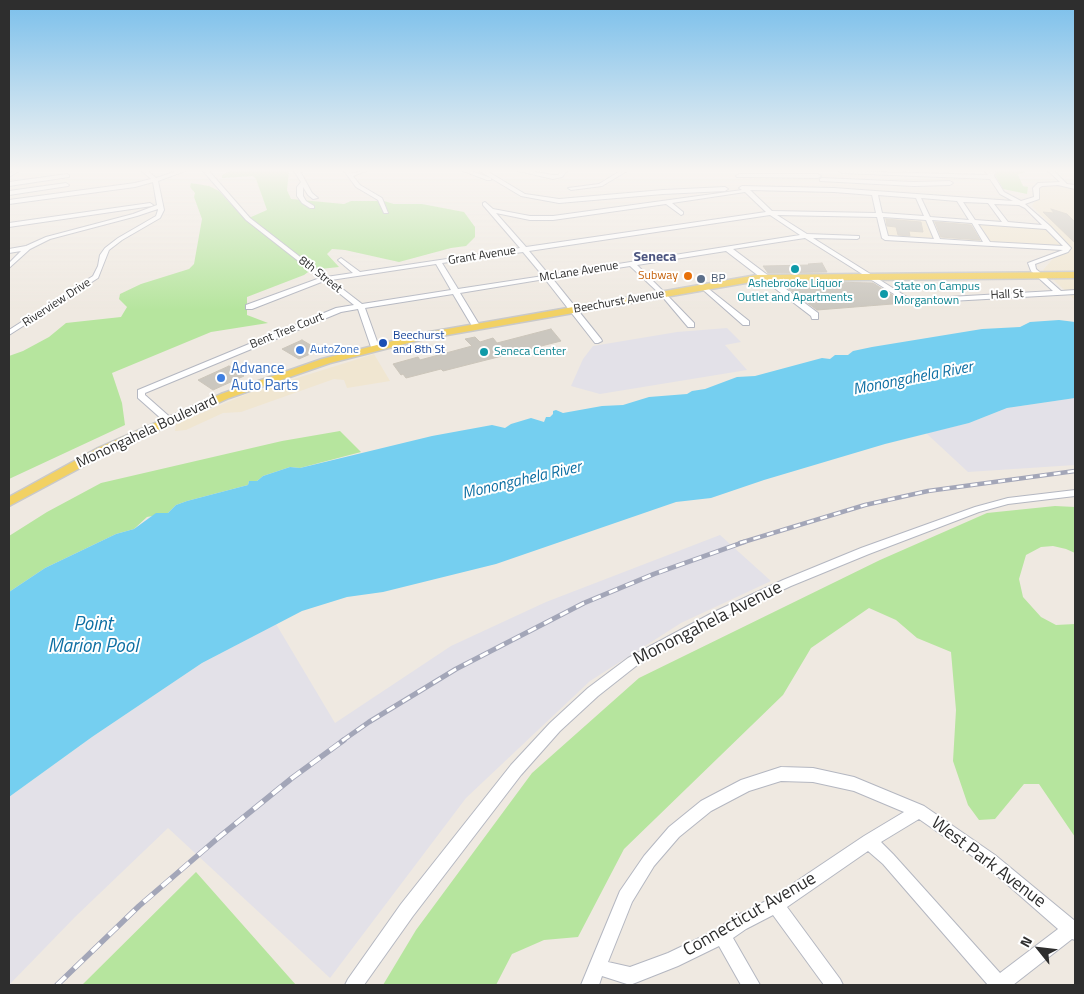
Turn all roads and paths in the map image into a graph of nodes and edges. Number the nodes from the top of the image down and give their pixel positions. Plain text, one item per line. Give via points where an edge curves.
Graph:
1 (66, 217) edge
2 (125, 217) edge
3 (157, 217) edge
4 (246, 217) edge
5 (495, 217) edge
6 (530, 217) edge
7 (551, 217) edge
8 (741, 217) edge
9 (778, 217) edge
10 (880, 217) edge
11 (908, 217) edge
12 (971, 217) edge
13 (1001, 217) edge
14 (1038, 217) edge
15 (928, 219) junction
16 (974, 222) junction
17 (9, 225) edge
18 (1007, 225) junction
19 (1048, 227) junction
20 (806, 236) junction
21 (857, 237) dead end
22 (938, 241) junction
23 (988, 244) junction
24 (28, 248) junction
25 (727, 248) junction
26 (1068, 248) junction
27 (524, 249) junction
28 (9, 251) edge
29 (341, 260) dead end
30 (438, 262) junction
31 (632, 264) junction
32 (9, 266) edge
33 (359, 274) junction
34 (1040, 275) junction
35 (1075, 275) edge
36 (547, 277) junction
37 (765, 277) junction
38 (870, 277) junction
39 (324, 278) junction
40 (703, 287) junction
41 (457, 292) junction
42 (1058, 292) junction
43 (1075, 292) edge
44 (663, 294) junction
45 (249, 307) dead end
46 (361, 307) junction
47 (574, 310) junction
48 (815, 317) dead end
49 (746, 323) dead end
50 (691, 325) dead end
51 (476, 326) junction
52 (9, 333) edge
53 (598, 341) dead end
54 (375, 347) junction
55 (168, 420) junction
56 (1075, 494) edge
57 (9, 502) edge
58 (919, 811) junction
59 (869, 841) junction
60 (776, 905) junction
61 (1073, 931) edge
62 (722, 936) junction
63 (598, 966) junction
64 (354, 985) edge
65 (590, 985) edge
66 (751, 985) edge
67 (834, 985) edge
68 (999, 985) edge

1 - 17 street
2 - 24 street via 48,238
3 - 52 street, Riverview Drive via 107,250 96,277
4 - 39 street, 8th Street
5 - 27 street
6 - 7 street
8 - 27 street, Grant Avenue
9 - 20 street
10 - 22 street via 885,238
11 - 15 street, Grant Avenue
12 - 16 street
13 - 18 street
14 - 19 street
15 - 16 street, Grant Avenue
15 - 22 street
16 - 18 street, Grant Avenue
16 - 23 street
18 - 19 street, Grant Avenue
19 - 26 street
20 - 21 street, McLane Avenue
20 - 25 street, McLane Avenue
20 - 38 street
22 - 23 street
23 - 26 street
24 - 28 street
24 - 32 street
25 - 31 street, McLane Avenue
25 - 37 street
26 - 34 street via 1031,264
27 - 30 street, Grant Avenue
27 - 36 street
29 - 33 street
30 - 33 street, Grant Avenue
30 - 41 street
31 - 36 street, McLane Avenue
31 - 44 street
33 - 39 street, Grant Avenue
34 - 35 main road, Beechurst Avenue
34 - 38 main road, Beechurst Avenue
34 - 42 street
36 - 41 street, McLane Avenue
36 - 47 street
37 - 38 main road, Beechurst Avenue
37 - 40 main road, Beechurst Avenue
37 - 48 street
38 - 42 street, Hall St via 910,300
39 - 45 street, Grant Avenue
39 - 46 street, 8th Street
40 - 44 main road, Beechurst Avenue
40 - 49 street
41 - 46 street, McLane Avenue
41 - 51 street
42 - 43 street, Hall St
44 - 47 main road, Beechurst Avenue
44 - 50 street
46 - 54 street
46 - 55 street, Bent Tree Court via 339,310 141,392 141,396
47 - 51 main road, Beechurst Avenue
47 - 53 street
51 - 54 main road, Beechurst Avenue
54 - 55 main road, Monongahela Boulevard via 266,381
55 - 57 main road, Monongahela Boulevard via 94,455
56 - 64 street, Monongahela Avenue via 1008,501 865,551 718,615 632,662 555,727 516,770 407,910
58 - 59 street, Connecticut Avenue
58 - 61 street, West Park Avenue via 990,860
58 - 63 street, West Park Avenue via 854,784 813,775 781,774 746,785 706,806 674,832 648,861 626,897
59 - 60 street, Connecticut Avenue
59 - 68 street
60 - 62 street, Connecticut Avenue
60 - 67 street
61 - 68 street
62 - 63 street, Connecticut Avenue via 630,976
62 - 66 street
63 - 65 street, West Park Avenue

